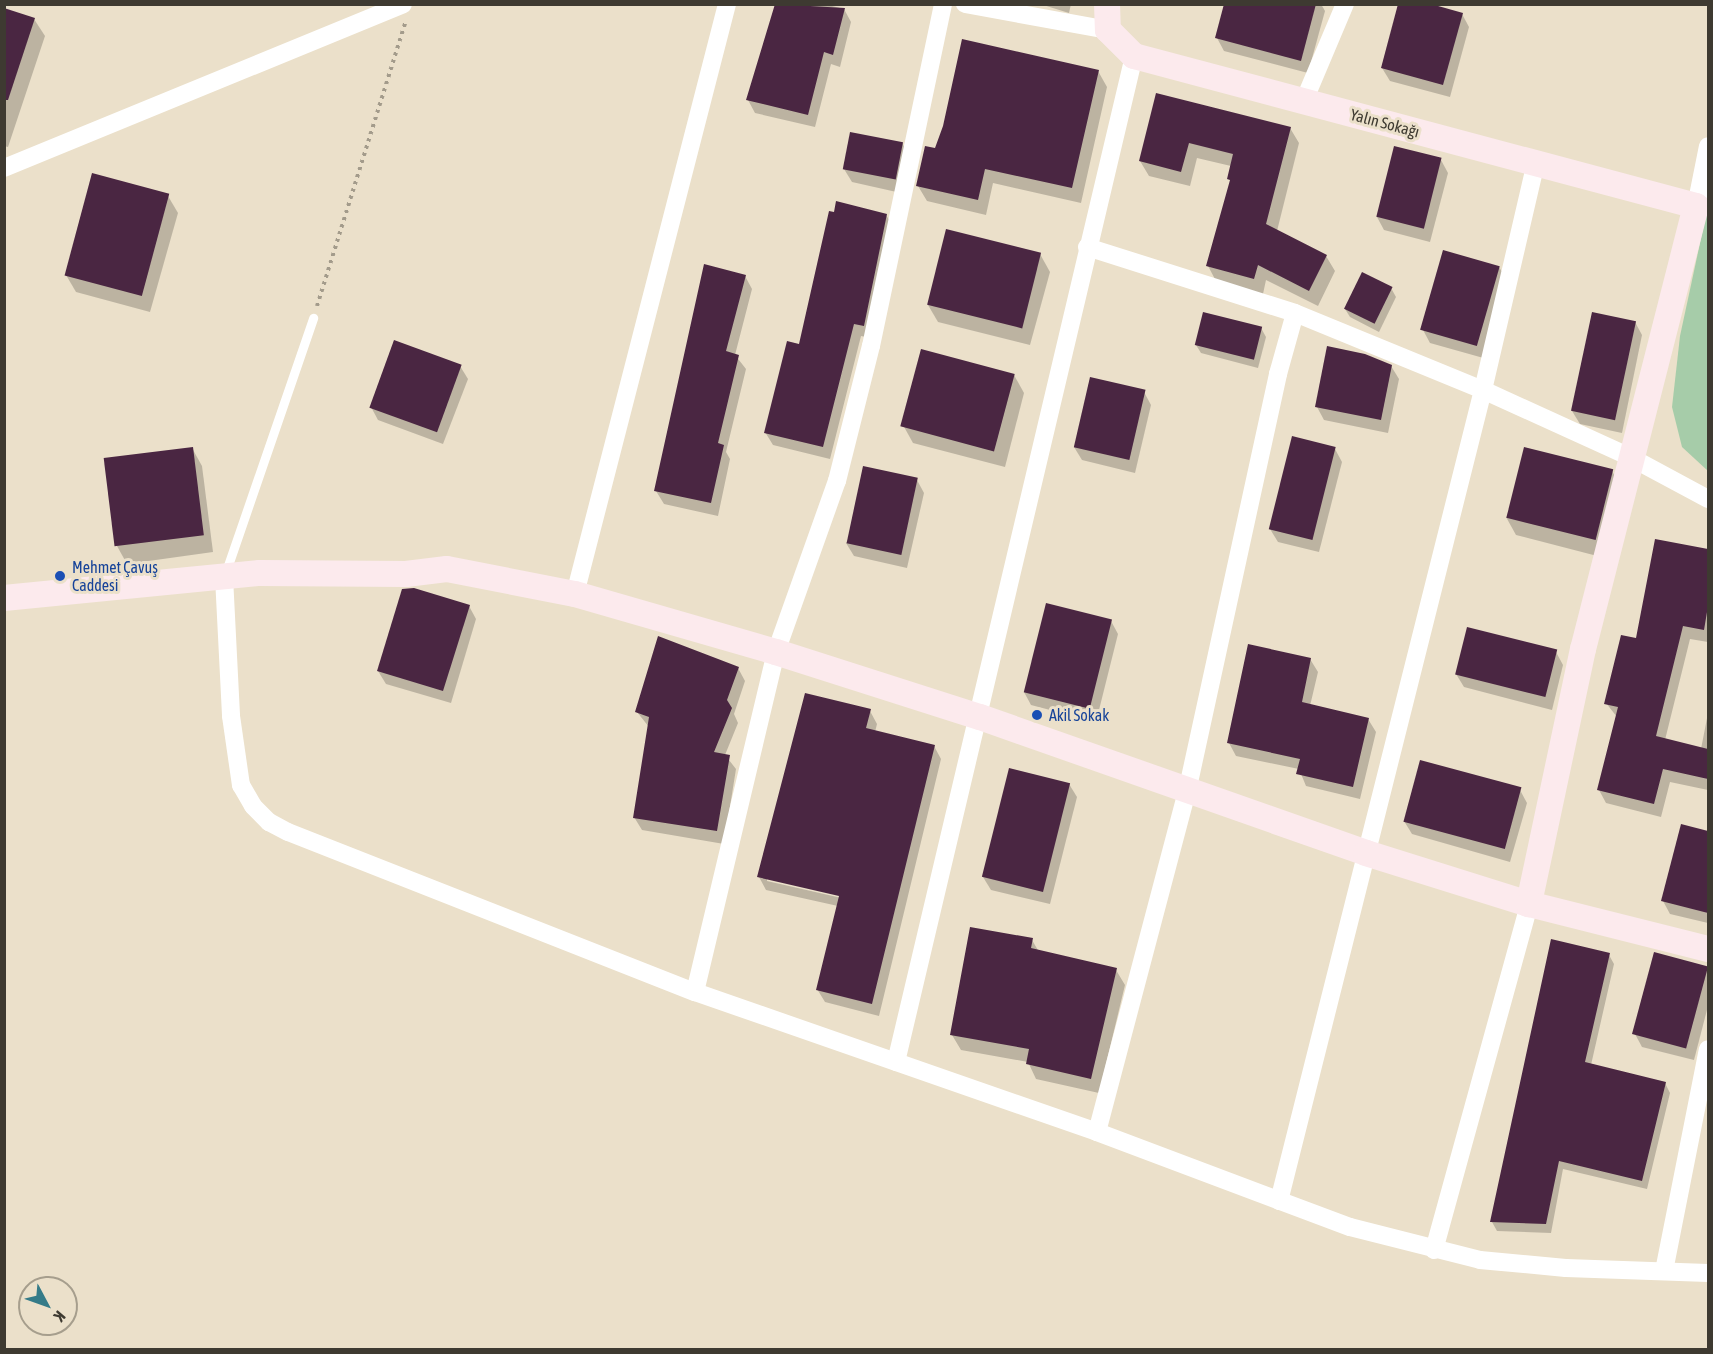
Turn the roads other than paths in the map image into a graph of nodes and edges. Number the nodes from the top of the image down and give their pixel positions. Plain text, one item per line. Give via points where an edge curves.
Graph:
1 (727, 4) edge
2 (943, 4) edge
3 (965, 4) edge
4 (1107, 4) edge
5 (1345, 4) edge
6 (405, 9) edge
7 (1108, 30) junction
8 (1134, 56) junction
9 (1304, 101) junction
10 (1708, 146) edge
11 (1536, 163) junction
12 (4, 168) edge
13 (1696, 206) junction
14 (1087, 247) junction
15 (1295, 313) junction
16 (313, 318) road end
17 (1483, 390) junction
18 (1630, 457) junction
19 (1708, 500) edge
20 (224, 577) junction
21 (575, 594) junction
22 (4, 598) edge
23 (776, 652) junction
24 (980, 717) junction
25 (1188, 787) junction
26 (1366, 853) junction
27 (1529, 904) junction
28 (1708, 950) edge
29 (695, 992) junction
30 (1708, 1049) edge
31 (896, 1062) junction
32 (1097, 1132) junction
33 (1279, 1201) junction
34 (1434, 1250) junction
35 (1664, 1271) junction
36 (1708, 1273) edge

1 - 21 street
2 - 23 street via 874,335 837,481
3 - 7 street
4 - 7 street
5 - 9 street
6 - 12 street
7 - 8 street
8 - 9 street, Yalın Sokağı
8 - 14 street
9 - 11 street, Yalın Sokağı
10 - 13 street
11 - 13 street, Yalın Sokağı
11 - 17 street
13 - 18 street
14 - 15 street
14 - 24 street via 1000,614
15 - 17 street
15 - 25 street via 1278,374
16 - 20 lane
17 - 18 street
17 - 26 street
18 - 19 street
18 - 27 street via 1583,649
20 - 21 street via 406,574 447,569
20 - 22 street
20 - 29 street via 231,717 242,785 253,806 269,822
21 - 23 street
23 - 24 street
23 - 29 street
24 - 25 street
24 - 31 street
25 - 26 street
25 - 32 street
26 - 27 street
26 - 33 street
27 - 28 street
27 - 34 street
29 - 31 street
30 - 35 street
31 - 32 street
32 - 33 street
33 - 34 street via 1350,1227
34 - 35 street via 1480,1260 1566,1268
35 - 36 street

